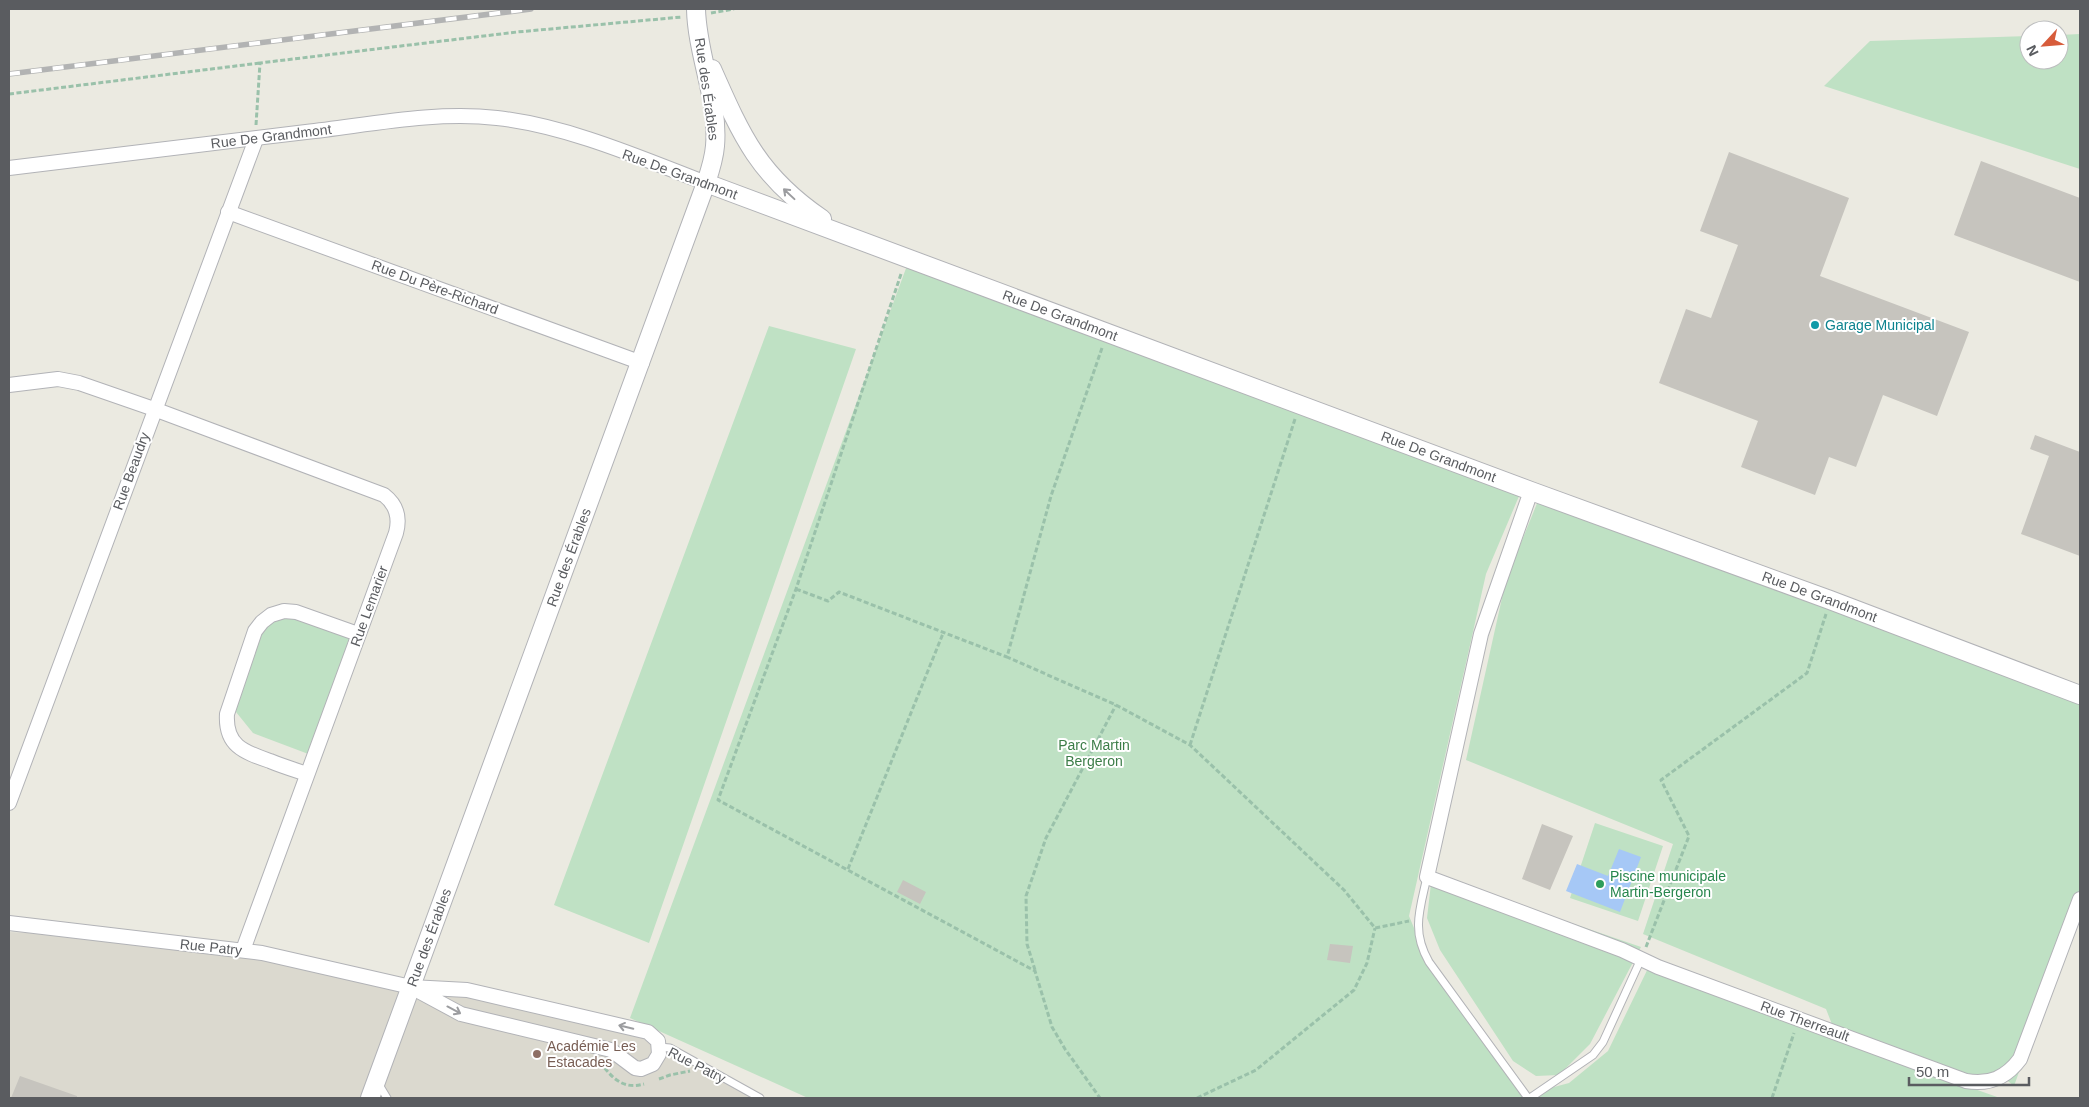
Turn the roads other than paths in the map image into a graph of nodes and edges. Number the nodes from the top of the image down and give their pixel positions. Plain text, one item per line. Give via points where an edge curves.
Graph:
1 (696, 12) edge
2 (699, 40) junction
3 (256, 139) junction
4 (9, 168) edge
5 (706, 184) junction
6 (228, 212) junction
7 (842, 234) junction
8 (642, 363) junction
9 (9, 385) edge
10 (154, 409) junction
11 (1531, 491) junction
12 (358, 634) junction
13 (2080, 695) edge
14 (308, 774) junction
15 (9, 803) edge
16 (1427, 877) junction
17 (2080, 899) edge
18 (9, 923) edge
19 (243, 950) junction
20 (1641, 959) junction
21 (411, 987) junction
22 (659, 1047) junction
23 (377, 1081) junction
24 (370, 1098) edge
25 (387, 1098) edge
26 (760, 1098) edge
27 (1529, 1098) edge

1 - 2 street, Rue des Érables
2 - 5 street, Rue des Érables via 715,135
7 -> 2 street via 798,203 761,164 743,136
3 - 4 street, Rue De Grandmont
3 - 5 street, Rue De Grandmont via 412,118 500,118 578,137
3 - 6 street, Rue Beaudry
5 - 7 street, Rue De Grandmont
5 - 8 street, Rue des Érables
6 - 8 street, Rue Du Père-Richard
6 - 10 street, Rue Beaudry
7 - 11 street, Rue De Grandmont
8 - 21 street, Rue des Érables
9 - 10 street via 67,380
10 - 12 street, Rue Lemarier via 390,499 397,512 397,527
10 - 15 street, Rue Beaudry
11 - 13 street, Rue De Grandmont
11 - 16 street via 1481,634
12 - 14 street, Rue Lemarier
12 - 14 street via 296,612 284,611 266,618 253,637 227,714 230,736 238,747 248,753
14 - 19 street, Rue Lemarier
16 - 20 street, Rue Therreault
16 - 27 lane via 1418,920 1419,942 1429,962
17 - 20 street, Rue Therreault via 2024,1049 2015,1066 1994,1081 1966,1081
18 - 19 street, Rue Patry
19 - 21 street, Rue Patry
20 - 27 lane via 1594,1055
22 -> 21 street, Rue Patry via 658,1041 648,1032 467,990
21 -> 22 street, Rue Patry via 461,1014 611,1050 635,1068 652,1064 659,1054
21 - 23 street, Rue des Érables
22 - 26 lane, Rue Patry via 670,1048
23 - 24 street, Rue des Érables
23 - 25 lane

